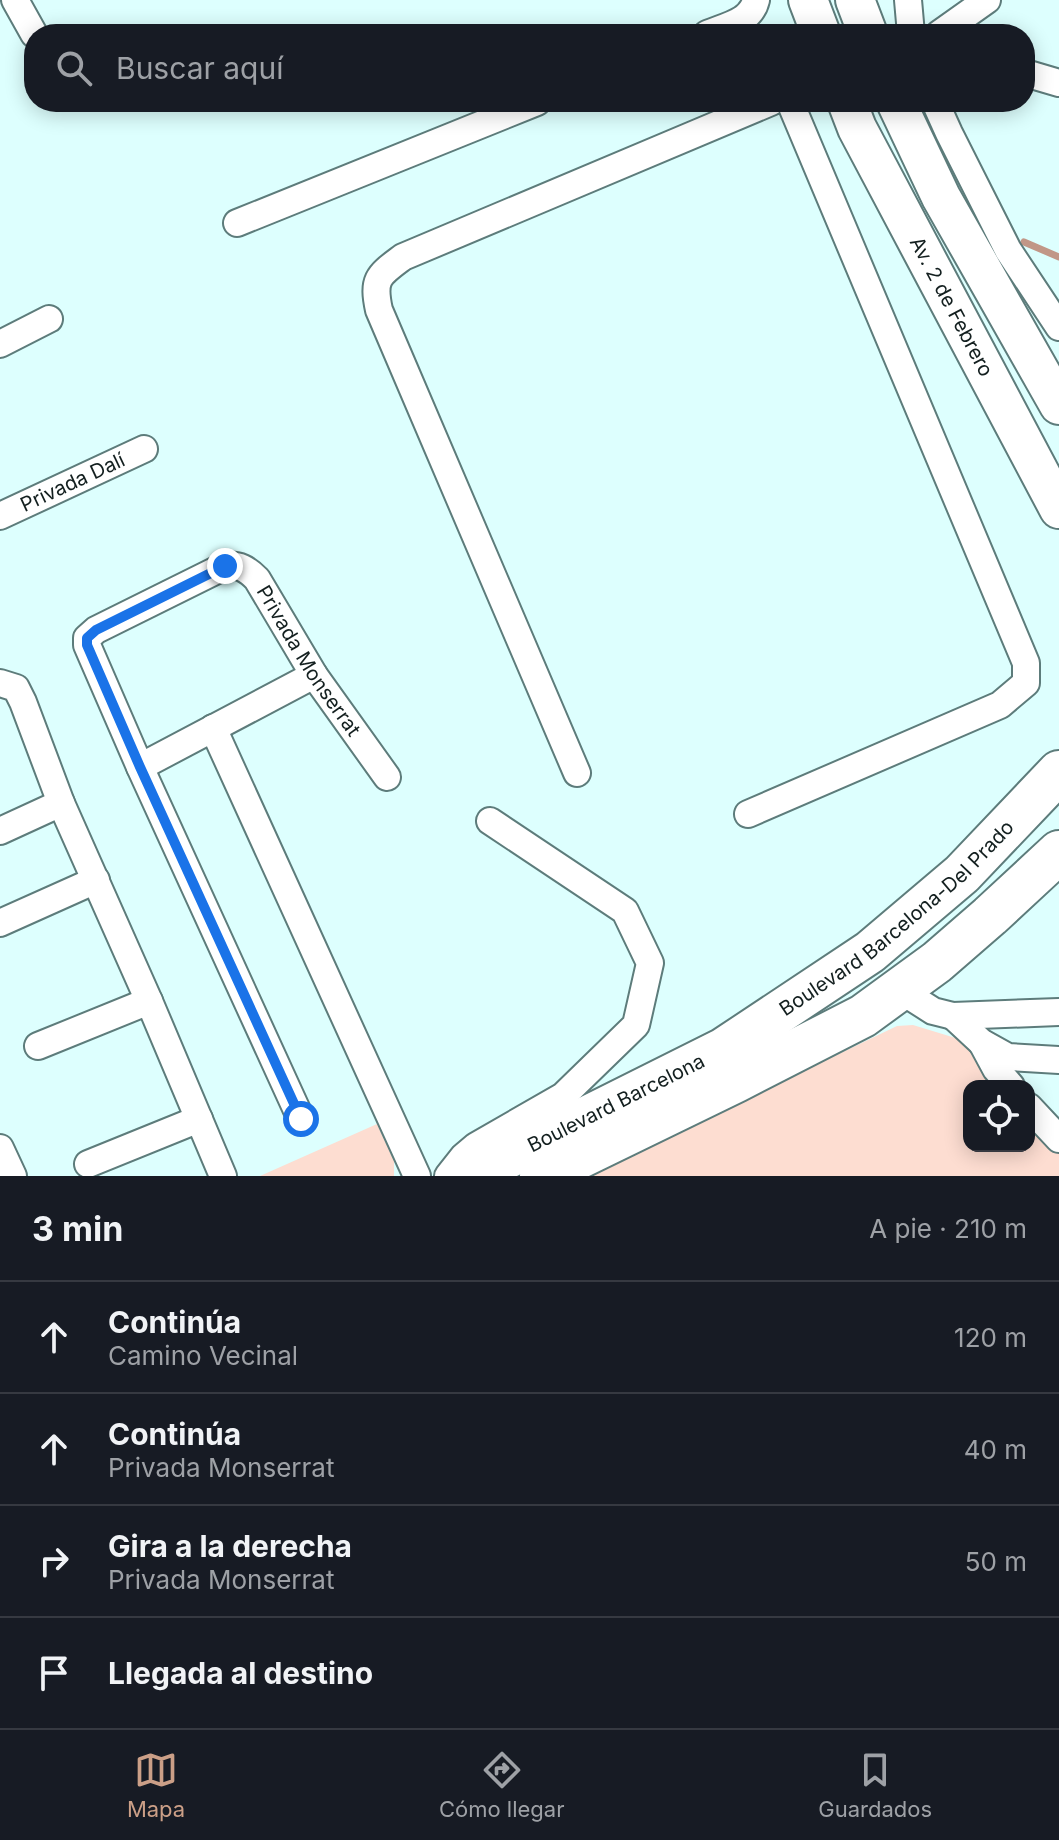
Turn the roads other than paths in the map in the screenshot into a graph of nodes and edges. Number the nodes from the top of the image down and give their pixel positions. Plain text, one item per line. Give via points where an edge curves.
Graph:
1 (15, 0) edge
2 (756, 0) edge
3 (808, 0) edge
4 (855, 0) edge
5 (908, 0) edge
6 (987, 0) edge
7 (28, 24) edge
8 (730, 24) edge
9 (817, 24) edge
10 (864, 24) edge
11 (910, 24) edge
12 (953, 24) edge
13 (1035, 76) edge
14 (1059, 83) edge
15 (512, 112) edge
16 (747, 112) edge
17 (794, 112) edge
18 (851, 112) edge
19 (901, 112) edge
20 (940, 112) edge
21 (237, 223) dead end
22 (49, 319) dead end
23 (1059, 327) edge
24 (0, 344) edge
25 (1059, 405) edge
26 (144, 449) dead end
27 (1054, 483) edge
28 (0, 516) edge
29 (314, 675) junction
30 (0, 683) edge
31 (213, 728) junction
32 (140, 767) junction
33 (1059, 772) edge
34 (577, 773) dead end
35 (387, 777) dead end
36 (61, 803) junction
37 (748, 814) dead end
38 (490, 821) dead end
39 (0, 831) edge
40 (1059, 852) edge
41 (96, 880) junction
42 (0, 923) edge
43 (900, 990) junction
44 (149, 1001) junction
45 (1059, 1012) edge
46 (953, 1016) junction
47 (981, 1042) junction
48 (38, 1046) dead end
49 (730, 1065) junction
50 (1053, 1067) edge
51 (1006, 1080) edge
52 (1035, 1113) edge
53 (199, 1119) junction
54 (301, 1119) dead end
55 (1059, 1139) edge
56 (0, 1148) edge
57 (88, 1164) dead end
58 (13, 1176) edge
59 (223, 1176) edge
60 (417, 1176) edge
61 (448, 1176) edge
62 (467, 1176) edge
63 (541, 1176) edge

1 - 7 street
2 - 8 street via 748,16
3 - 9 main road
4 - 10 main road
5 - 11 street
6 - 12 street
13 - 14 street
15 - 21 street
16 - 34 street via 403,257 383,272 375,290 379,310
17 - 37 street via 1026,663 1026,683 1000,705
18 - 27 main road, Av. 2 de Febrero
19 - 25 main road via 941,197
20 - 23 street via 1008,250
22 - 24 street
26 - 28 street, Privada Dalí
29 - 31 street
29 - 32 street, Privada Monserrat via 257,579 234,564 96,630 87,645
29 - 35 street, Privada Monserrat
30 - 36 street via 16,688
31 - 32 street
31 - 60 street
32 - 54 street
33 - 49 main road, Boulevard Barcelona-Del Prado via 962,874
36 - 39 street
36 - 41 street
38 - 61 street via 625,911 650,963 636,1025 563,1096 476,1146
40 - 43 main road, Boulevard Barcelona-Del Prado
41 - 42 street
41 - 44 street
43 - 46 street via 933,1011
43 - 49 main road, Boulevard Barcelona-Del Prado via 863,1016
44 - 48 street
44 - 53 street
45 - 46 street
46 - 47 street
47 - 50 street via 1008,1057
47 - 51 street
49 - 62 main road, Boulevard Barcelona
49 - 63 main road, Boulevard Barcelona
52 - 55 street
53 - 57 street
53 - 59 street
56 - 58 street

